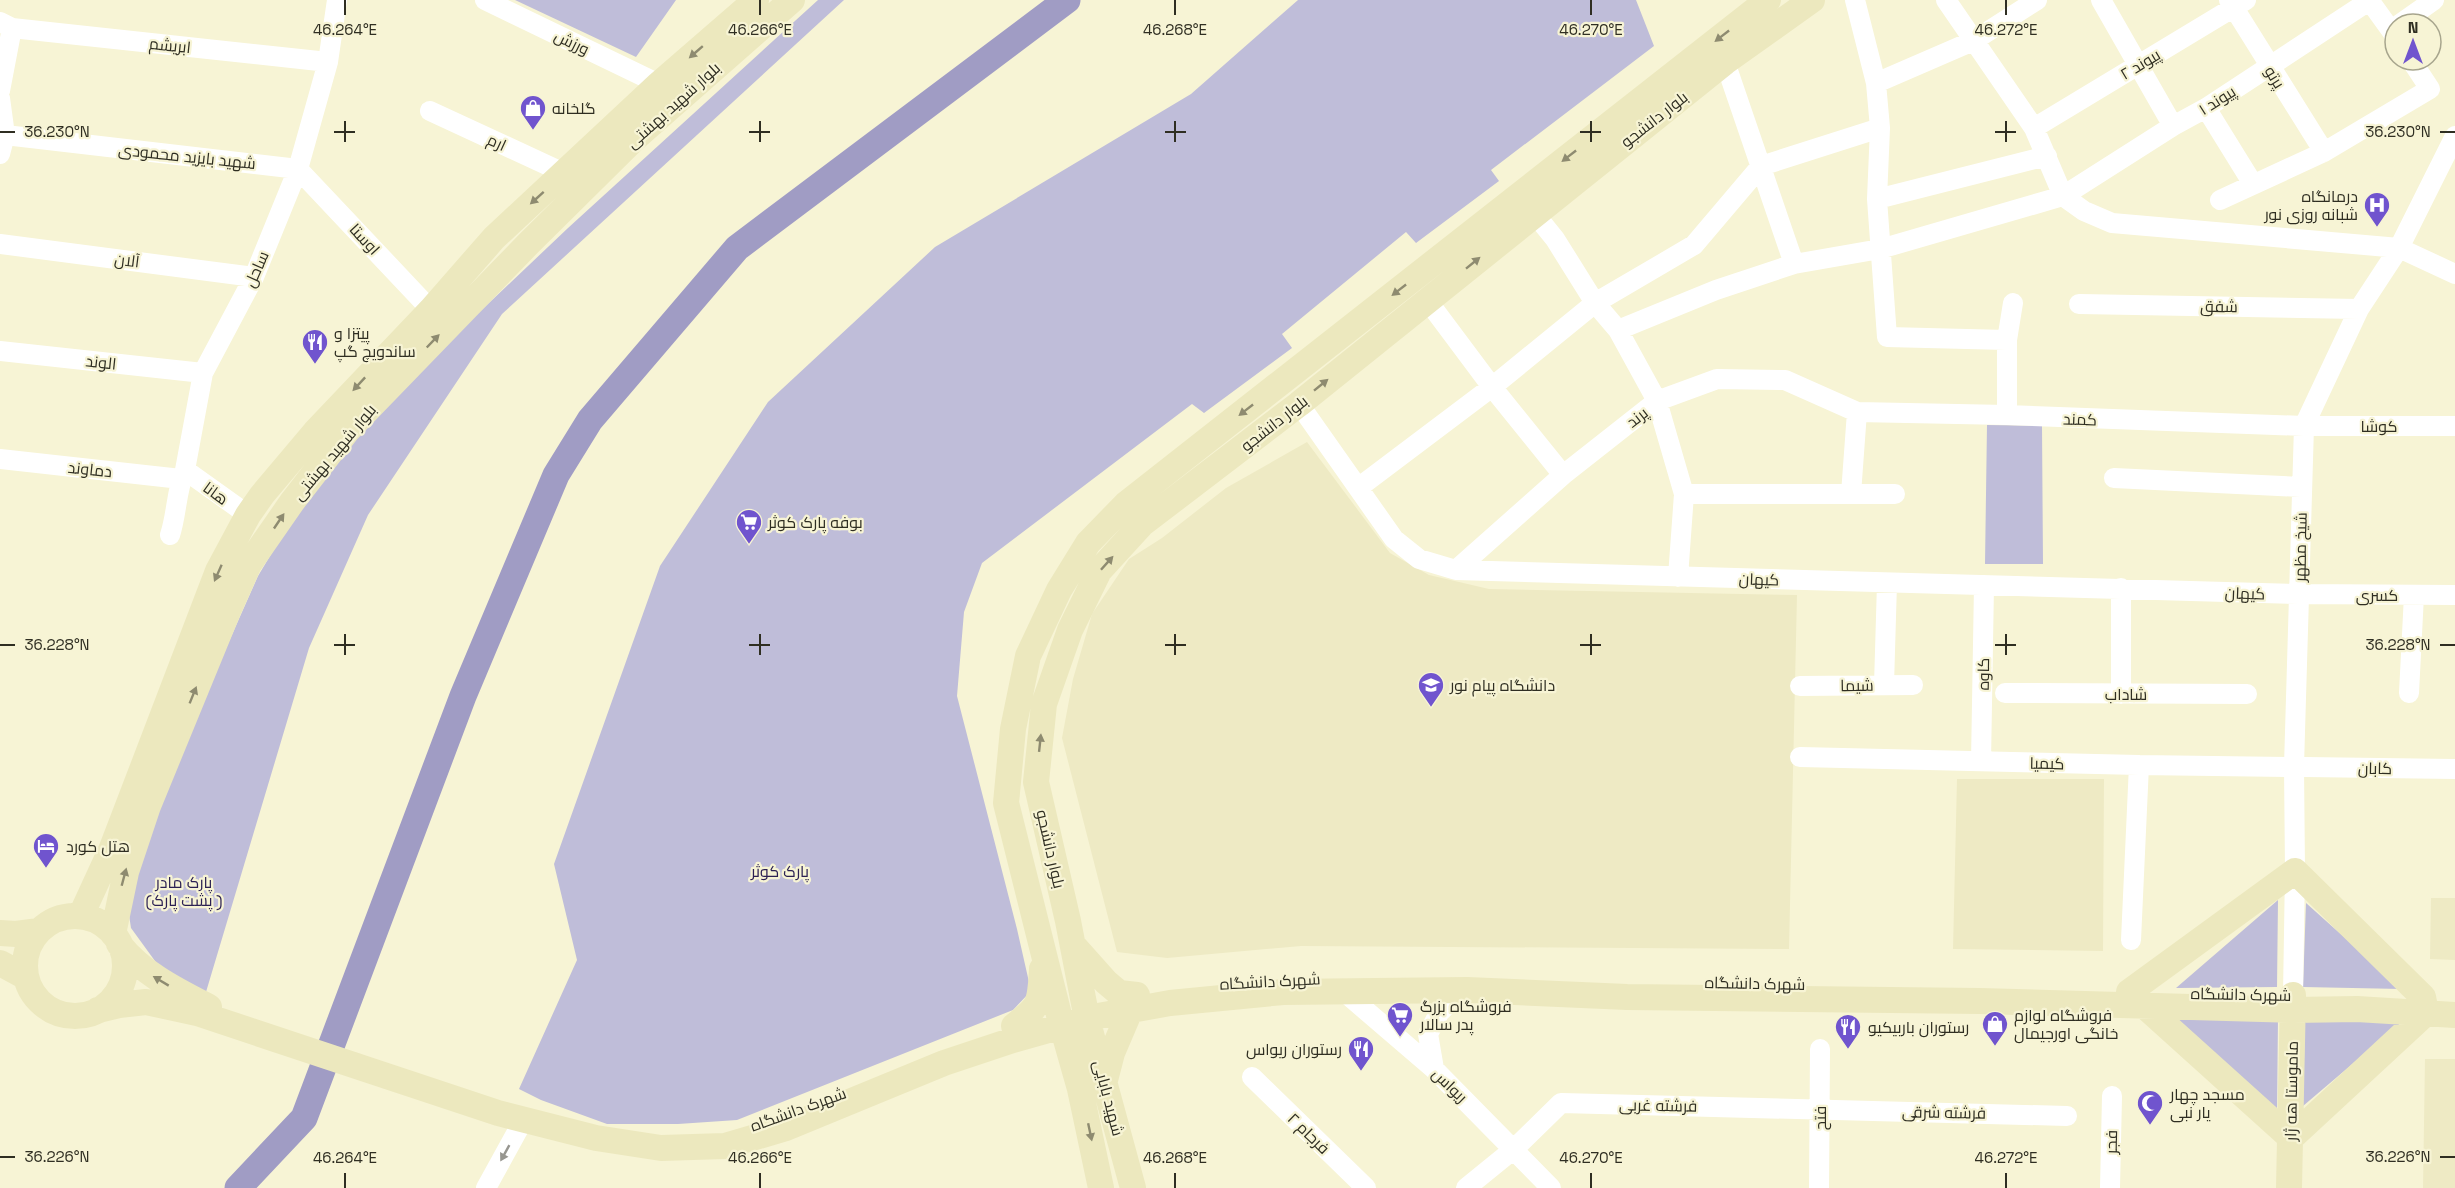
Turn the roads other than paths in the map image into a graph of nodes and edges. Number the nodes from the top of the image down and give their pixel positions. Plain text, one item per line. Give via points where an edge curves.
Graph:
1 (337, 0) edge
2 (485, 0) edge
3 (756, 0) edge
4 (792, 0) edge
5 (1768, 0) edge
6 (1812, 0) edge
7 (1855, 0) edge
8 (1946, 0) edge
9 (2037, 0) edge
10 (2101, 0) edge
11 (2369, 0) edge
12 (2434, 0) edge
13 (2237, 3) edge
14 (2418, 12) edge
15 (2383, 16) edge
16 (6, 25) edge
17 (1973, 41) junction
18 (328, 62) junction
19 (1725, 62) junction
20 (2139, 63) junction
21 (2269, 67) junction
22 (2419, 72) edge
23 (1876, 83) junction
24 (659, 84) junction
25 (0, 91) edge
26 (0, 98) edge
27 (2206, 108) junction
28 (429, 111) dead end
29 (2173, 126) junction
30 (1880, 128) junction
31 (2034, 128) junction
32 (5, 135) junction
33 (2455, 136) edge
34 (2324, 152) junction
35 (0, 154) edge
36 (2046, 156) junction
37 (1761, 166) junction
38 (298, 169) junction
39 (564, 173) junction
40 (2253, 184) junction
41 (2063, 196) junction
42 (1877, 199) junction
43 (2220, 200) dead end
44 (1534, 213) junction
45 (0, 244) edge
46 (2399, 248) junction
47 (1880, 249) junction
48 (1794, 264) junction
49 (2455, 274) edge
50 (254, 277) junction
51 (1427, 300) junction
52 (1595, 303) junction
53 (2013, 303) dead end
54 (2079, 304) dead end
55 (2359, 309) junction
56 (431, 310) junction
57 (1618, 330) junction
58 (2007, 340) junction
59 (0, 351) edge
60 (203, 373) junction
61 (1492, 387) junction
62 (1657, 401) junction
63 (1299, 404) junction
64 (1857, 412) junction
65 (2007, 415) junction
66 (2304, 426) junction
67 (2455, 426) edge
68 (0, 459) edge
69 (183, 475) junction
70 (1563, 475) junction
71 (2114, 478) dead end
72 (2301, 487) junction
73 (1358, 488) junction
74 (1684, 494) junction
75 (1851, 494) junction
76 (1895, 494) dead end
77 (248, 515) junction
78 (170, 535) dead end
79 (1456, 570) junction
80 (1678, 577) junction
81 (1887, 583) junction
82 (1984, 585) junction
83 (2121, 588) junction
84 (2299, 594) junction
85 (2414, 595) junction
86 (2455, 595) edge
87 (1884, 685) junction
88 (1913, 685) dead end
89 (1800, 686) dead end
90 (2005, 693) dead end
91 (2409, 693) dead end
92 (2121, 694) junction
93 (2247, 694) dead end
94 (1800, 757) dead end
95 (1981, 762) junction
96 (2139, 765) junction
97 (2294, 766) junction
98 (2455, 769) edge
99 (1008, 780) junction
100 (1036, 782) junction
101 (2295, 871) junction
102 (75, 916) junction
103 (39, 931) junction
104 (0, 933) edge
105 (116, 939) junction
106 (2131, 940) dead end
107 (1073, 944) junction
108 (1044, 947) junction
109 (0, 963) edge
110 (26, 977) junction
111 (1342, 990) junction
112 (1462, 990) junction
113 (2455, 998) edge
114 (2137, 999) junction
115 (2293, 1002) junction
116 (1133, 1003) junction
117 (2424, 1005) junction
118 (98, 1010) junction
119 (209, 1011) junction
120 (1086, 1013) junction
121 (2455, 1015) edge
122 (1061, 1020) junction
123 (1014, 1033) junction
124 (1820, 1049) dead end
125 (1434, 1069) junction
126 (1252, 1077) dead end
127 (1105, 1080) junction
128 (1080, 1089) junction
129 (2112, 1096) dead end
130 (500, 1108) junction
131 (1820, 1109) junction
132 (2067, 1116) dead end
133 (524, 1119) junction
134 (2291, 1138) junction
135 (1514, 1149) junction
136 (486, 1188) edge
137 (1101, 1188) edge
138 (1133, 1188) edge
139 (1366, 1188) edge
140 (1466, 1188) edge
141 (1551, 1188) edge
142 (1820, 1188) edge
143 (2110, 1188) edge
144 (2289, 1188) edge

1 - 18 street, ساحل
2 - 24 street, ورزش
3 -> 24 main road, بلوار شهید بهشتی
105 -> 4 main road, بلوار شهید بهشتی via 126,872 147,806 249,564 292,502 347,431 528,244 633,140
5 -> 99 main road, بلوار دانشجو via 1126,504 1088,543 1059,590 1028,656 1013,729
6 - 19 main road, بلوار دانشجو
7 - 23 street
8 - 17 street
9 - 17 street
10 - 20 street
11 - 15 street
11 - 21 street, پیوند ۱
12 - 14 street
13 - 20 street, پیوند ۲
13 - 21 street, پرتو
16 - 18 street, ابریشم
16 - 25 street
17 - 23 street
17 - 31 street
18 - 38 street, ساحل
19 - 37 street
19 - 44 main road, بلوار دانشجو
20 - 29 street
20 - 31 street, پیوند ۲
21 - 27 street, پیوند ۱
21 - 34 street, پرتو
22 - 34 street via 2430,89
23 - 30 street
24 - 39 main road, بلوار شهید بهشتی
26 - 32 street
27 - 29 street, پیوند ۱
27 - 40 street
28 - 39 street, ارم
29 - 41 street, پیوند ۱
30 - 37 street
30 - 42 street
31 - 36 street
32 - 35 street
32 - 38 street, شهید بایزید محمودی
33 - 46 street, شیخ مظهر
34 - 40 street
36 - 41 street
36 - 42 street
37 - 48 street
37 - 52 street via 1694,245
38 - 50 street, ساحل
38 - 56 street, اوستا
39 -> 56 main road, بلوار شهید بهشتی via 494,238
40 - 43 street
41 - 46 street via 2084,211 2112,223
41 - 47 street, پیوند ۱
42 - 47 street
51 -> 44 main road, بلوار دانشجو
44 - 52 street
45 - 50 street, آلان
46 - 49 street
46 - 55 street, شیخ مظهر
47 - 48 street, پیوند ۱
47 - 58 street via 1887,337
48 - 57 street, پیوند ۱ via 1716,290
50 - 60 street, ساحل
51 - 61 street
63 -> 51 main road, بلوار دانشجو
52 - 57 street
52 - 61 street
53 - 58 street
54 - 55 street, شفق
55 - 66 street, شیخ مظهر
56 -> 77 main road, بلوار شهید بهشتی via 315,432
57 - 62 street
58 - 65 street
59 - 60 street, الوند
60 - 69 street, ساحل
61 - 70 street
61 - 73 street
62 - 64 street, پرند via 1717,378 1785,380
62 - 70 street, پرند
62 - 74 street
63 - 73 street, کیهان
100 -> 63 main road, بلوار دانشجو via 1044,704 1070,630 1099,571 1142,524
64 - 65 street, کمند
64 - 75 street
65 - 66 street, کمند
66 - 67 street, کوشا
66 - 72 street, شیخ مظهر
68 - 69 street, دماوند
69 - 77 street, هانا
69 - 78 street, ساحل
70 - 79 street, پرند
71 - 72 street
72 - 84 street, شیخ مظهر
73 - 79 street, کیهان via 1394,539 1419,559
74 - 75 street
74 - 80 street
75 - 76 street
77 -> 102 main road, بلوار شهید بهشتی via 218,571 112,848 82,911
79 - 80 street, کیهان
80 - 81 street, کیهان
81 - 82 street, کیهان
81 - 87 street
82 - 83 street, کیهان
82 - 95 street, کاوه
83 - 84 street, کیهان
83 - 92 street
84 - 85 street, کسری
84 - 97 street, شیخ مظهر
85 - 86 street, کسری
85 - 91 street
87 - 88 street, شیما
87 - 89 street, شیما
90 - 92 street, شاداب
92 - 93 street, شاداب
94 - 95 street, کیمیا
95 - 96 street, کیمیا
96 - 97 street, کیمیا
96 - 106 street
97 - 98 street, کابان
97 - 101 street, شیخ مظهر
99 - 100 main road
99 - 108 main road, بلوار دانشجو via 1006,803
100 - 107 main road, بلوار دانشجو
101 - 114 main road
101 - 115 street, شیخ مظهر
101 - 117 main road
102 - 103 main road via 49,922
102 - 105 main road via 101,923
103 - 104 main road
103 - 110 main road via 29,944
105 - 118 main road via 124,957 122,980 111,1000
119 -> 105 main road via 147,973
107 - 116 main road via 1106,982
107 - 120 main road, بلوار دانشجو
108 - 122 main road, بلوار دانشجو
108 - 123 main road via 1041,995 1036,1009
109 - 110 main road
110 - 118 main road via 41,1003 54,1011 84,1015
111 - 112 main road
111 - 116 main road
111 - 125 street, ریواس
112 - 114 main road via 1628,997
112 - 125 street via 1439,1013 1428,1034
113 - 117 main road
114 - 115 main road
114 - 116 main road, شهرک دانشگاه via 1537,978 1343,978 1250,981
114 - 134 main road
115 - 117 main road via 2356,1009
115 - 134 main road, ماموستا هه ژار
116 - 120 main road
116 - 127 main road
117 - 121 main road
117 - 134 main road
118 - 119 main road via 146,1002
119 - 130 main road
120 - 122 main road
120 - 127 main road, شهید بابایی
122 - 123 main road
122 - 128 main road, شهید بابایی
123 - 128 main road via 1048,1050
123 - 130 main road, شهرک دانشگاه via 738,1130 698,1135 616,1130
123 - 133 main road via 786,1128 725,1146 661,1148 619,1143
124 - 131 street, فتح
125 - 135 street, ریواس
126 - 139 street, فرجام ۲
127 - 138 main road, شهید بابایی
128 -> 137 main road, شهید بابایی
129 - 143 street, فجر
130 - 133 main road
131 - 132 street, فرشته شرقی
131 - 135 street, فرشته غربی via 1561,1103
131 - 142 street, فتح
133 -> 136 street
134 - 144 main road, ماموستا هه ژار
135 - 140 street, فرشته غربی
135 - 141 street, ریواس

